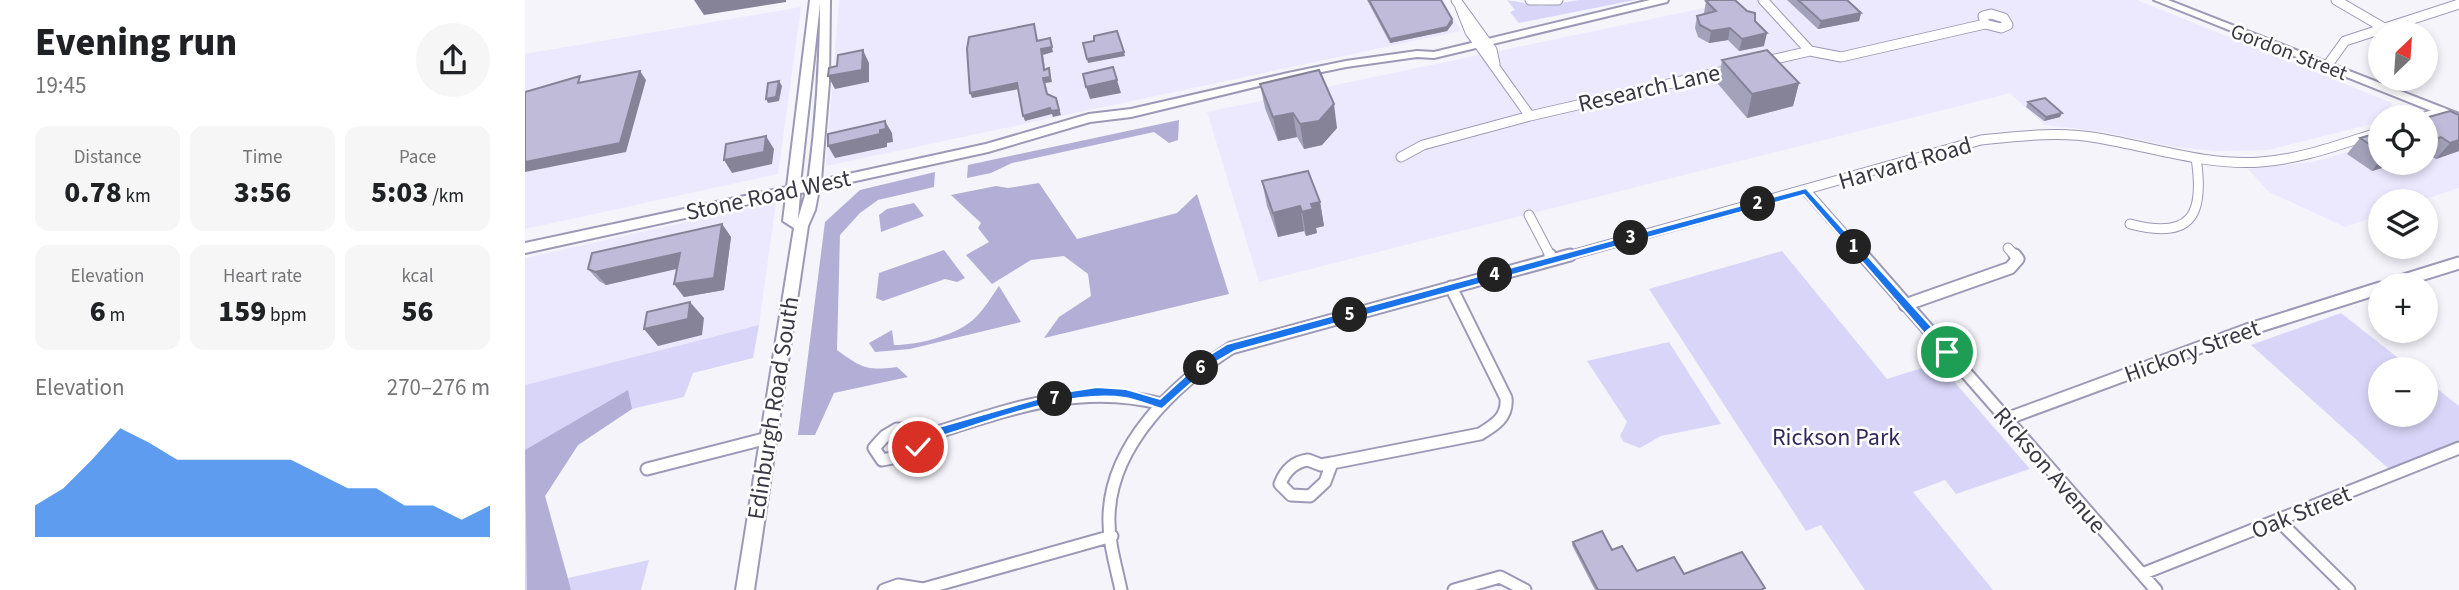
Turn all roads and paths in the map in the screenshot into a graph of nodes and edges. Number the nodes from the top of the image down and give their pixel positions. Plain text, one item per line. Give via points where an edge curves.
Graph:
1 (815, 0) edge
2 (825, 0) edge
3 (1530, 0) edge
4 (1557, 0) edge
5 (1663, 0) edge
6 (1763, 0) edge
7 (2159, 0) edge
8 (2336, 0) edge
9 (2458, 2) edge
10 (1458, 4) edge
11 (2372, 21) edge
12 (2404, 21) edge
13 (1985, 24) dead end
14 (2368, 33) edge
15 (1481, 41) junction
16 (1810, 51) junction
17 (1756, 64) edge
18 (2327, 66) junction
19 (1744, 67) edge
20 (2442, 112) junction
21 (2438, 113) edge
22 (1530, 116) junction
23 (2459, 118) edge
24 (2368, 136) edge
25 (1401, 157) dead end
26 (2196, 158) junction
27 (813, 181) junction
28 (795, 185) junction
29 (1806, 191) junction
30 (629, 215) junction
31 (1529, 215) dead end
32 (2130, 224) dead end
33 (801, 226) junction
34 (605, 230) junction
35 (525, 239) edge
36 (525, 248) edge
37 (2008, 248) dead end
38 (1552, 258) junction
39 (2459, 263) edge
40 (2427, 273) edge
41 (1451, 287) junction
42 (2368, 292) edge
43 (1905, 305) junction
44 (1162, 404) junction
45 (2006, 419) junction
46 (925, 436) dead end
47 (768, 438) junction
48 (2459, 448) edge
49 (1332, 463) dead end
50 (647, 469) dead end
51 (2279, 521) junction
52 (1112, 536) junction
53 (2142, 574) junction
54 (745, 590) edge
55 (884, 590) edge
56 (923, 590) edge
57 (1121, 590) edge
58 (1454, 590) edge
59 (1525, 590) edge
60 (2156, 590) edge
61 (2349, 590) edge

1 - 28 main road, Edinburgh Road South
2 - 27 main road, Edinburgh Road South via 826,55
3 - 4 street
5 - 15 main road, Stone Road West
6 - 16 street
7 - 18 main road, Gordon Street
8 - 11 street
9 - 12 street
10 - 15 street via 1462,20
13 - 16 street via 1841,57
14 - 18 street via 2345,41
15 - 22 street
15 - 27 main road, Stone Road West via 1434,55 1368,63 1350,71 1232,96 1213,95 1131,113 1092,126 1071,125 988,148
16 - 17 street
18 - 20 main road, Gordon Street
19 - 22 street, Research Lane
20 - 21 street
20 - 23 main road, Gordon Street
22 - 25 street, Research Lane via 1423,145
24 - 26 street, Harvard Road via 2291,158 2260,162
26 - 29 street, Harvard Road via 2095,137 2027,135 1981,140
26 - 32 street via 2201,198 2190,222 2179,229 2160,230
27 - 28 main road, Stone Road West
27 - 33 main road, Edinburgh Road South via 808,216
28 - 30 main road, Stone Road West
28 - 33 main road, Edinburgh Road South via 790,221
28 - 34 main road, Stone Road West
29 - 38 street, Harvard Road
29 - 43 street, Rickson Avenue
30 - 34 main road
30 - 35 main road, Stone Road West
31 - 38 street
33 - 47 main road, Edinburgh Road South
34 - 36 main road, Stone Road West
37 - 43 street via 2018,259 2010,268
38 - 41 street, Harvard Road
39 - 40 street
41 - 44 street, Harvard Road via 1231,348 1210,360
41 - 49 street via 1506,398 1507,409 1496,425 1480,434
42 - 45 street, Hickory Street via 2247,330
43 - 45 street, Rickson Avenue
44 - 46 street via 1097,392 1058,398
44 - 52 street, Harvard Road via 1125,462 1109,512
45 - 53 street, Rickson Avenue
47 - 50 street
47 - 54 main road, Edinburgh Road South
48 - 51 street, Oak Street
51 - 53 street, Oak Street
51 - 61 street
52 - 56 street
52 - 57 street, Harvard Road
53 - 60 street, Rickson Avenue
55 - 56 street via 908,584
58 - 59 street via 1500,577

